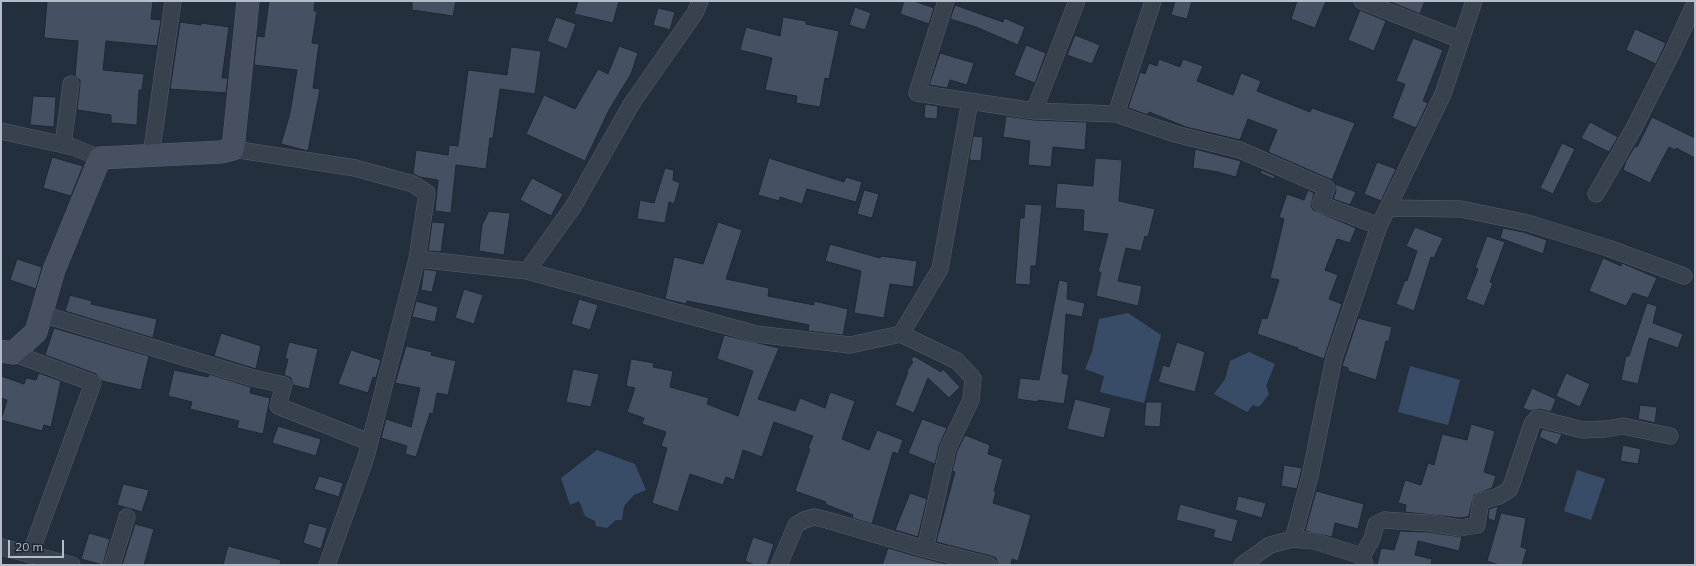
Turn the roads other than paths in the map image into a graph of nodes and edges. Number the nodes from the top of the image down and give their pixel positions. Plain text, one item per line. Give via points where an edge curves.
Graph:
1 (173, 1) edge
2 (248, 1) edge
3 (700, 1) edge
4 (946, 1) edge
5 (1077, 1) edge
6 (1153, 1) edge
7 (1362, 1) edge
8 (1474, 1) edge
9 (1695, 3) edge
10 (1461, 40) junction
11 (71, 84) dead end
12 (970, 101) junction
13 (1034, 111) junction
14 (1116, 114) junction
15 (1, 131) edge
16 (63, 145) junction
17 (233, 149) junction
18 (150, 156) junction
19 (100, 158) junction
20 (1596, 194) dead end
21 (1388, 208) junction
22 (1379, 226) junction
23 (417, 259) junction
24 (527, 271) junction
25 (1684, 276) dead end
26 (42, 314) junction
27 (901, 334) junction
28 (7, 352) edge
29 (1670, 436) dead end
30 (369, 442) junction
31 (127, 517) dead end
32 (1293, 539) junction
33 (1, 548) edge
34 (925, 549) junction
35 (30, 555) junction
36 (1363, 560) edge
37 (72, 565) edge
38 (112, 565) edge
39 (327, 565) edge
40 (779, 565) edge
41 (989, 565) edge
42 (1242, 565) edge

1 - 18 street
2 - 17 street
3 - 24 street via 695,13 632,103 573,207
4 - 12 street via 917,93
5 - 13 street
6 - 14 street
7 - 10 street
8 - 10 street
9 - 20 street via 1638,121
10 - 21 street via 1443,94
11 - 16 street
12 - 13 street
12 - 27 street via 940,269
13 - 14 street
14 - 22 street via 1175,134 1240,150 1326,188 1320,204
15 - 16 street
16 - 19 street
17 - 18 street
17 - 23 street via 355,168 414,184 427,193
18 - 19 street
19 - 26 street via 54,270
21 - 22 street
21 - 25 street via 1461,209 1528,223 1608,248
22 - 32 street via 1334,358 1310,476
23 - 24 street
23 - 30 street
24 - 27 street via 756,334 850,345
26 - 28 street via 36,332
26 - 30 street via 253,378 284,385 278,406
27 - 34 street via 957,361 973,378 971,400 948,448
28 - 35 street via 93,383
29 - 36 street via 1623,426 1582,430 1537,418 1532,424 1510,489 1481,501 1477,525 1460,528 1384,520 1376,524
30 - 39 street
31 - 38 street
32 - 36 street via 1314,541
32 - 42 street via 1270,545
33 - 35 street
34 - 40 street via 814,517 796,525
34 - 41 street
35 - 37 street

